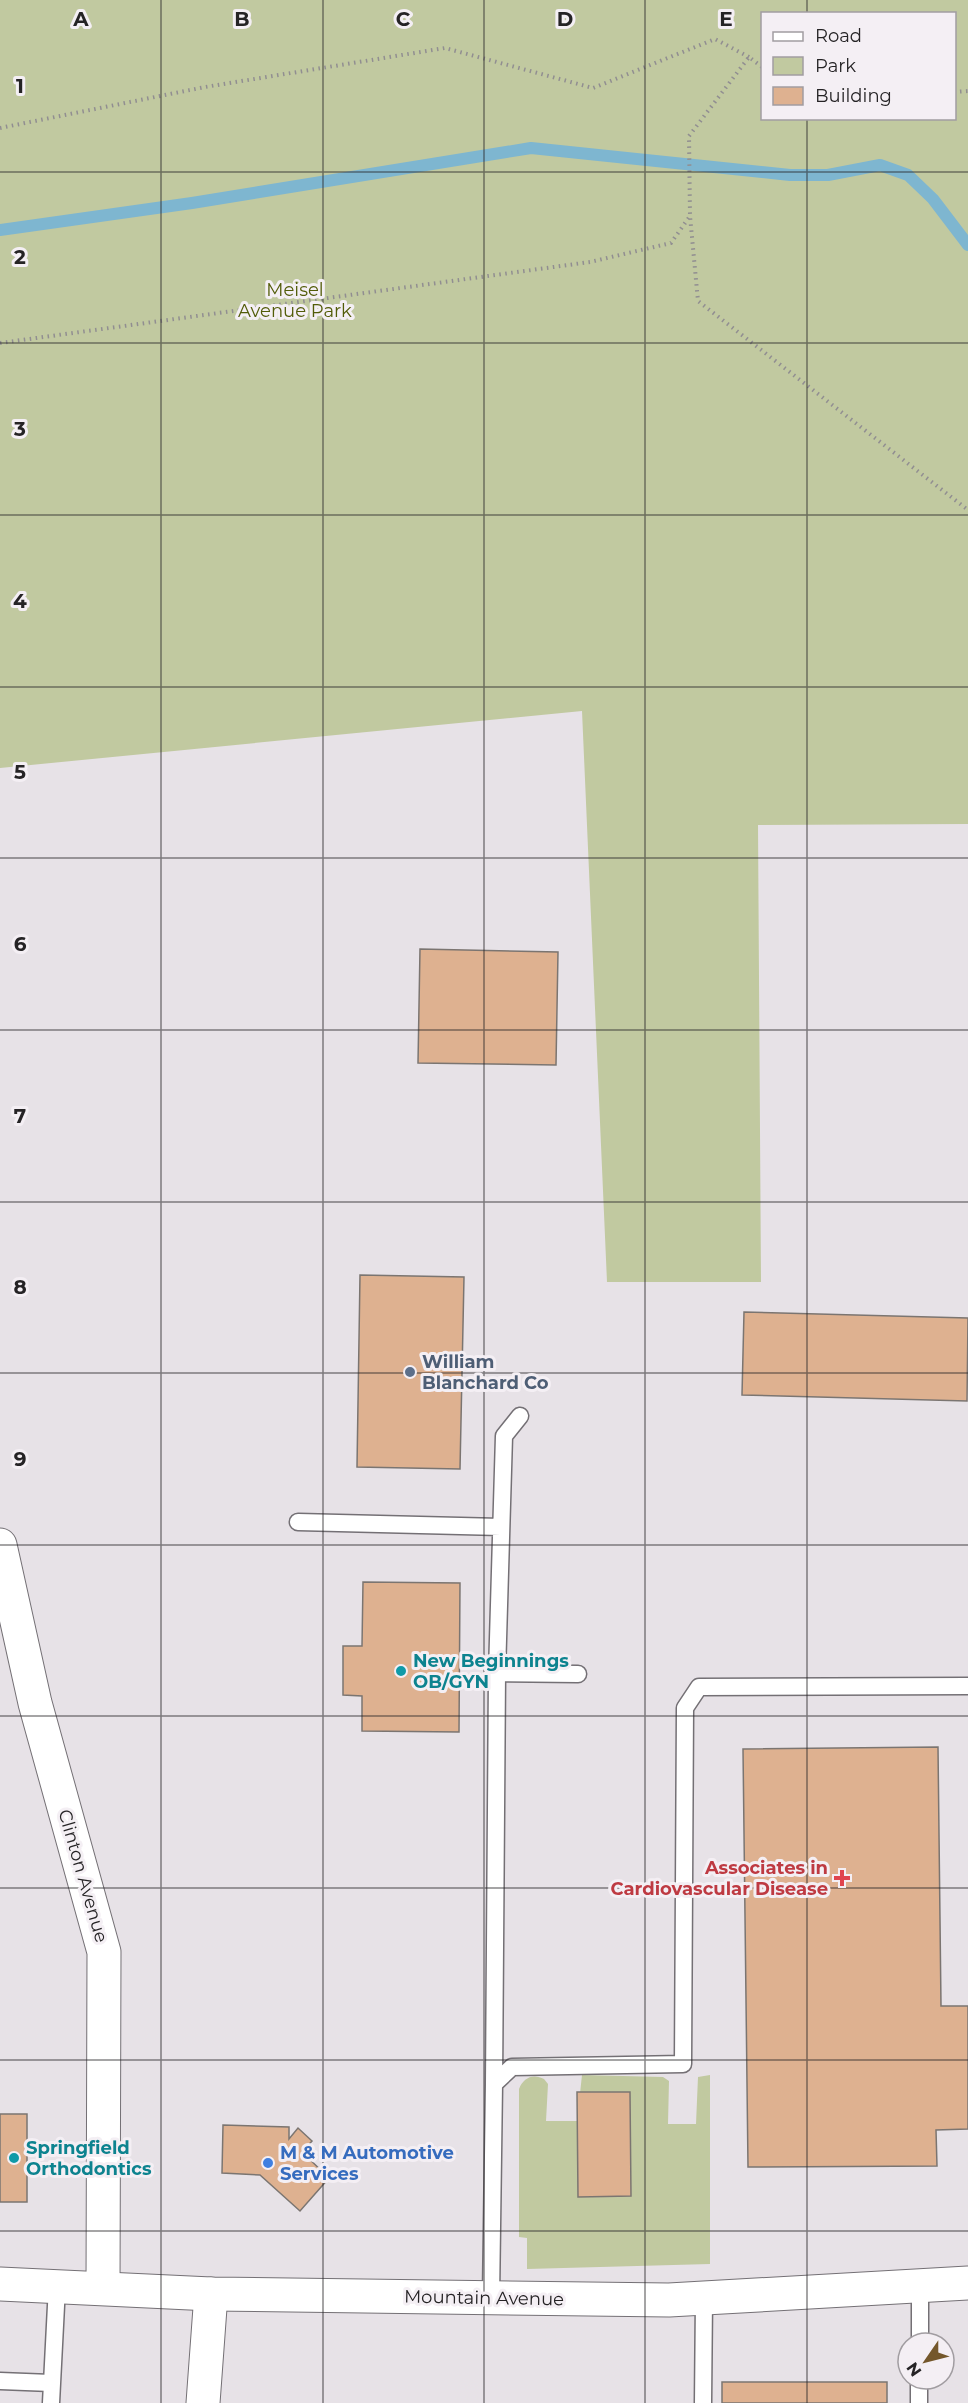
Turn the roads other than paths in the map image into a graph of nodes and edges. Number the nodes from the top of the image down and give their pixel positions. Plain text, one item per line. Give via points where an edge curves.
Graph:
1 (520, 1416) dead end
2 (298, 1522) dead end
3 (501, 1527) junction
4 (0, 1545) edge
5 (497, 1673) junction
6 (578, 1674) dead end
7 (968, 1686) edge
8 (494, 2084) junction
9 (968, 2283) edge
10 (0, 2284) edge
11 (57, 2286) junction
12 (920, 2286) junction
13 (103, 2288) junction
14 (212, 2294) junction
15 (491, 2298) junction
16 (704, 2298) junction
17 (920, 2331) edge
18 (0, 2381) edge
19 (51, 2383) junction
20 (51, 2403) edge
21 (203, 2403) edge
22 (704, 2403) edge

1 - 3 lane via 504,1436
2 - 3 lane
3 - 5 lane
4 - 13 street, Clinton Avenue via 35,1703 104,1952
5 - 6 lane
5 - 8 lane
7 - 8 lane via 699,1687 685,1708 683,2064 512,2067
8 - 15 lane
9 - 12 street, Mountain Avenue
10 - 11 street, Mountain Avenue
11 - 13 street, Mountain Avenue
11 - 19 lane
12 - 16 street, Mountain Avenue
12 - 17 lane
13 - 14 street, Mountain Avenue
14 - 15 street, Mountain Avenue
14 - 21 street
15 - 16 street, Mountain Avenue
16 - 22 lane
18 - 19 lane
19 - 20 lane

